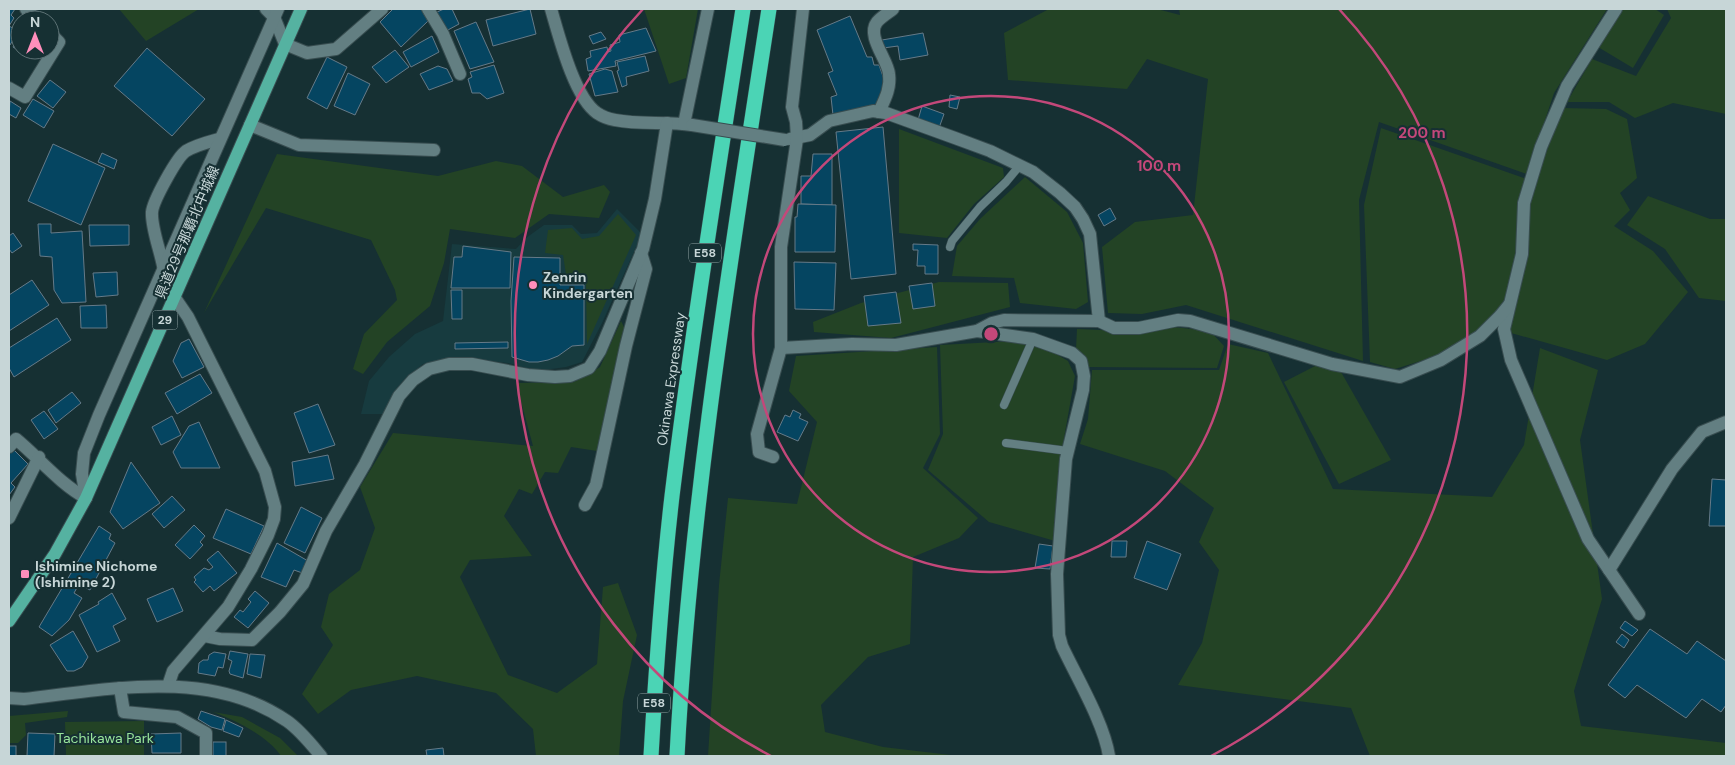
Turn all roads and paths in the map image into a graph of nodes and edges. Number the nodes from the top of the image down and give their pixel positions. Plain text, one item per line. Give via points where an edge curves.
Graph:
1 (301, 9) edge
2 (382, 9) edge
3 (428, 9) edge
4 (551, 9) edge
5 (708, 9) edge
6 (743, 9) edge
7 (769, 9) edge
8 (803, 9) edge
9 (892, 9) edge
10 (1616, 9) edge
11 (273, 11) edge
12 (285, 44) junction
13 (48, 60) edge
14 (460, 74) dead end
15 (9, 88) edge
16 (879, 112) junction
17 (667, 123) junction
18 (688, 124) junction
19 (250, 125) junction
20 (219, 139) junction
21 (791, 139) junction
22 (434, 150) dead end
23 (1020, 164) junction
24 (950, 247) dead end
25 (641, 253) junction
26 (163, 266) junction
27 (175, 298) junction
28 (1509, 305) junction
29 (1099, 321) junction
30 (977, 331) junction
31 (1033, 339) junction
32 (781, 348) junction
33 (1004, 404) dead end
34 (1726, 422) edge
35 (11, 438) edge
36 (1006, 443) dead end
37 (1068, 451) junction
38 (39, 457) junction
39 (772, 457) dead end
40 (86, 498) junction
41 (585, 505) dead end
42 (9, 518) edge
43 (1609, 570) junction
44 (1639, 614) dead end
45 (9, 621) edge
46 (205, 636) junction
47 (168, 686) junction
48 (120, 688) junction
49 (9, 698) edge
50 (206, 756) edge
51 (321, 756) edge
52 (651, 756) edge
53 (677, 756) edge
54 (1109, 756) edge

1 - 12 main road, 県道29号那覇北中城線 / 29
2 - 12 street via 336,50 307,54
3 - 14 street
4 - 17 street via 580,90 596,113 617,120
5 - 18 street
6 - 52 highway, Okinawa Expressway / E58 via 697,306 672,498 657,650
7 - 53 highway, E58 via 721,323 702,472 690,571
8 - 21 street via 792,107 796,122
9 - 16 street via 876,22 875,27 876,43 889,72 889,86
10 - 28 street via 1567,86 1541,147 1524,203 1522,254
11 - 12 street
11 - 20 street
12 - 19 main road, 県道29号那覇北中城線 / 29
13 - 15 street via 25,97
16 - 21 street via 829,121 810,135
16 - 23 street
17 - 18 street
17 - 25 street via 655,199
18 - 21 street, bridge
19 - 22 street via 299,145
19 - 27 main road, 県道29号那覇北中城線 / 29
20 - 26 street
20 - 26 street via 184,152 154,204 153,222
21 - 32 street via 781,247
23 - 24 lane via 980,207
23 - 29 street via 1060,193 1083,219 1090,234
25 - 41 street via 646,270 596,485
25 - 46 street via 600,351 589,368 570,376 555,377 472,364 449,364 430,369 413,380 399,396 326,531 303,584 252,640
26 - 40 street via 84,453 82,474
27 - 40 main road, 県道29号那覇北中城線 / 29
27 - 46 street via 188,317 265,471 275,507 268,535 251,569 228,607
28 - 29 street via 1480,336 1441,360 1400,377 1332,364 1190,321 1114,328
28 - 43 street via 1504,329 1511,360 1588,538
29 - 30 street via 1004,320
30 - 31 street
30 - 32 street via 896,345
31 - 33 lane
31 - 37 street via 1072,353 1081,361 1082,390
32 - 39 street via 757,434 759,452
34 - 43 street via 1702,432 1672,469
35 - 38 street
36 - 37 lane
37 - 54 street via 1057,574 1059,635 1096,716
38 - 40 street via 71,490
38 - 42 street
40 - 45 main road, 県道29号那覇北中城線 / 29 via 55,554
43 - 44 street
46 - 47 street via 174,672
47 - 48 street
47 - 51 street via 226,693 257,704 288,722
48 - 49 street
48 - 50 street via 124,712 177,717 206,733

